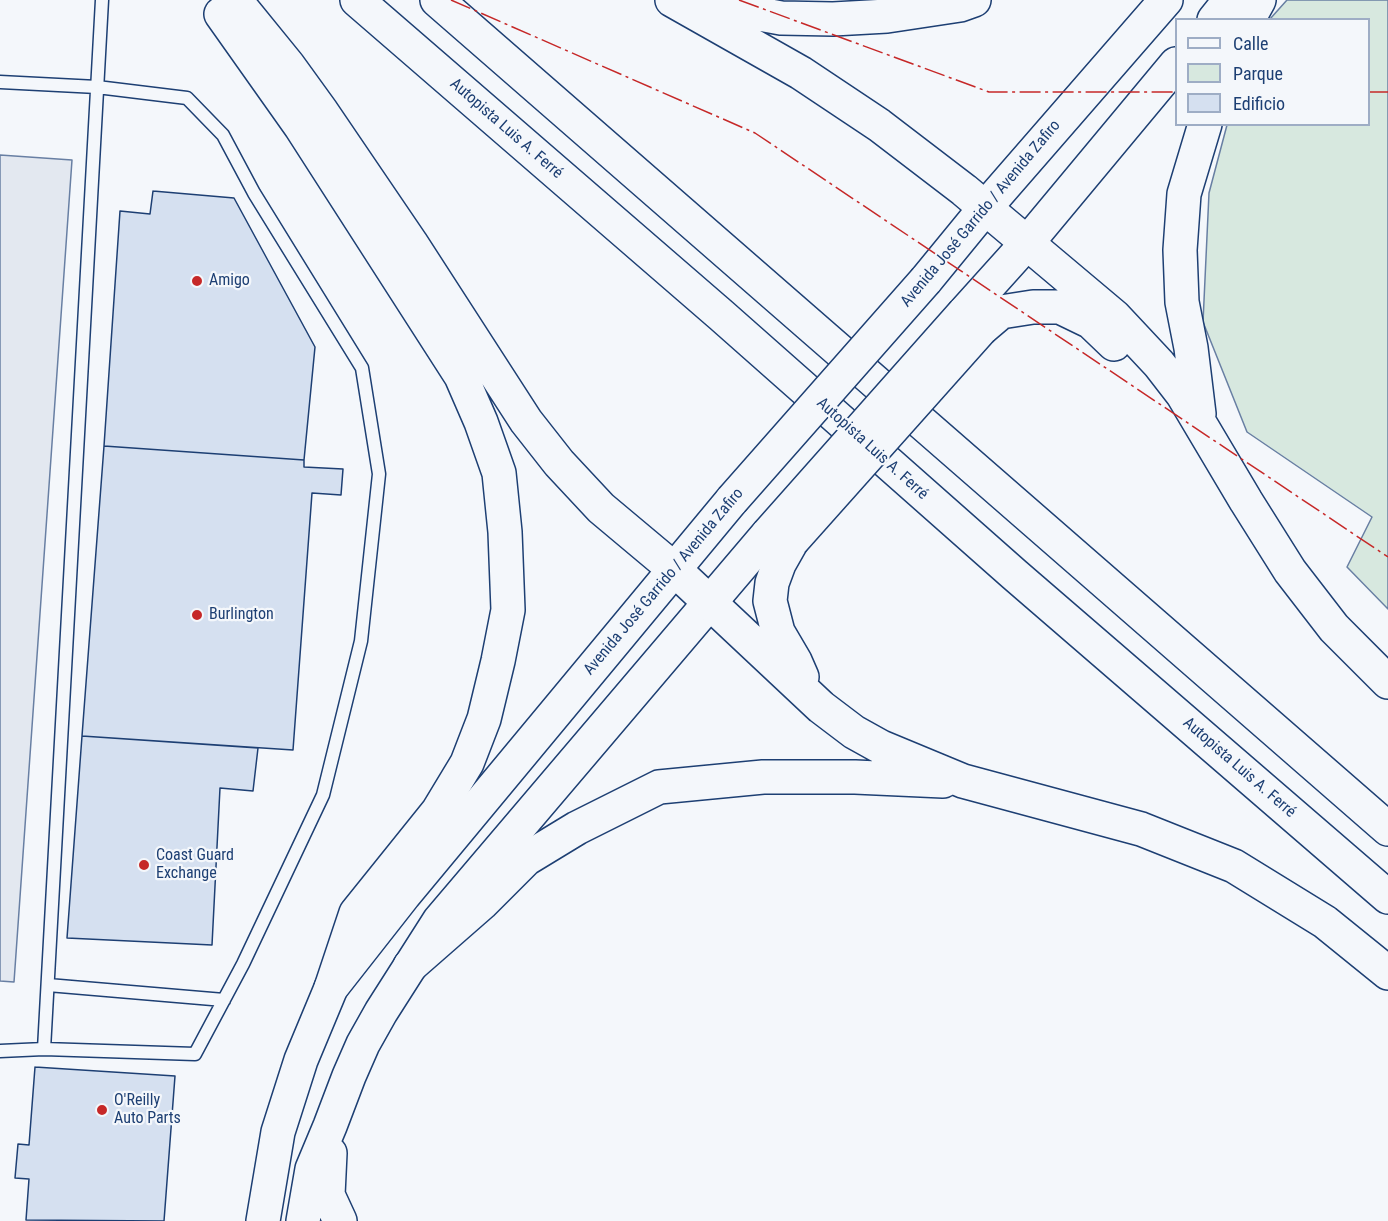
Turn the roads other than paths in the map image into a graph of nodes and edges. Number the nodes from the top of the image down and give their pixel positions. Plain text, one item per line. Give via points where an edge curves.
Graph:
1 (102, 0) edge
2 (211, 0) edge
3 (233, 0) edge
4 (357, 0) edge
5 (437, 0) edge
6 (672, 0) edge
7 (692, 0) edge
8 (974, 0) edge
9 (1166, 0) edge
10 (1230, 0) edge
11 (1259, 0) edge
12 (1216, 18) edge
13 (1249, 18) edge
14 (1175, 65) edge
15 (0, 82) edge
16 (96, 87) junction
17 (1204, 126) edge
18 (985, 207) junction
19 (1027, 243) junction
20 (973, 321) junction
21 (1200, 425) junction
22 (780, 538) junction
23 (675, 570) junction
24 (709, 603) junction
25 (1388, 682) edge
26 (809, 696) junction
27 (963, 782) junction
28 (1388, 829) edge
29 (1388, 897) edge
30 (410, 966) junction
31 (1388, 973) edge
32 (48, 985) junction
33 (331, 988) junction
34 (224, 1000) junction
35 (44, 1049) junction
36 (0, 1051) edge
37 (330, 1126) junction
38 (278, 1132) junction
39 (242, 1221) edge
40 (263, 1221) edge
41 (303, 1221) edge
42 (339, 1221) edge

1 - 16 lane
2 - 33 main road via 301,127 461,376 499,473 506,532 508,610 484,719 467,763 438,811 356,913
3 - 23 main road via 322,112 526,421 601,508
4 - 29 main road, Autopista Luis A. Ferré
5 - 28 main road
6 - 18 main road via 801,73 879,125
7 - 8 main road via 781,18 833,19 887,16
9 - 18 main road, Avenida José Garrido / Avenida Zafiro
10 - 12 main road
11 - 13 main road
14 - 19 main road
15 - 16 lane
16 - 32 lane
16 - 34 lane via 187,98 223,135 254,193 362,368 379,474 360,641 323,795
17 - 21 main road via 1184,194 1180,250 1182,302
18 - 19 main road
18 - 23 main road, Avenida José Garrido / Avenida Zafiro, bridge
19 - 20 main road
19 - 21 main road via 1115,316 1159,364
20 - 21 main road via 1001,312 1060,307 1091,322
20 - 22 main road, bridge
21 - 25 main road via 1290,571 1334,628
22 - 24 main road
22 - 26 main road via 779,564 770,601 778,633
23 - 24 main road
23 - 33 main road, Avenida José Garrido / Avenida Zafiro via 411,886
24 - 26 main road
24 - 30 main road via 440,921
26 - 27 main road via 854,732
27 - 30 main road via 763,777 659,787 526,859
27 - 31 main road via 1141,829 1234,866 1325,922
30 - 37 main road via 363,1044
32 - 34 lane
32 - 35 lane
33 - 38 main road, Avenida José Garrido / Avenida Zafiro via 301,1060
34 - 35 lane via 195,1054
35 - 36 lane
37 - 41 main road via 312,1169
37 - 42 main road via 328,1194
38 - 39 main road
38 - 40 main road, Avenida José Garrido / Avenida Zafiro

